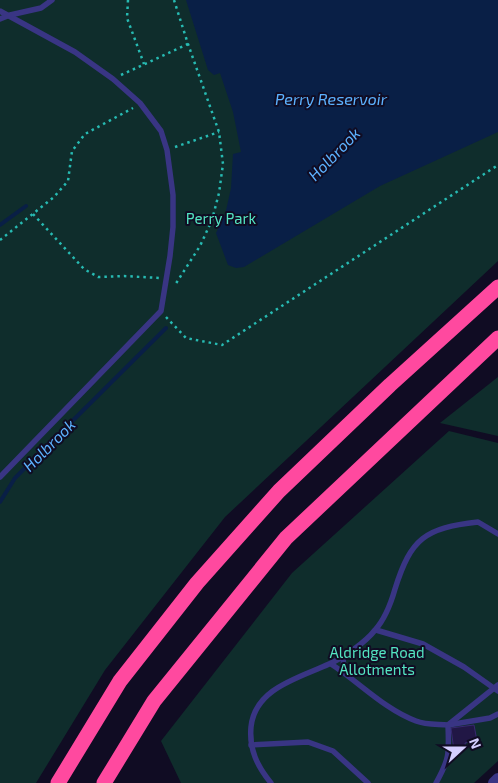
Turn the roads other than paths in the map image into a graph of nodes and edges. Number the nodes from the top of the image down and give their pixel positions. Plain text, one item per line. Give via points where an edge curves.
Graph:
1 (52, 0) edge
2 (0, 11) edge
3 (10, 15) junction
4 (0, 19) edge
5 (498, 287) edge
6 (498, 338) edge
7 (0, 478) edge
8 (498, 534) edge
9 (376, 630) junction
10 (343, 655) junction
11 (331, 664) junction
12 (344, 672) junction
13 (497, 688) edge
14 (498, 714) edge
15 (448, 725) junction
16 (251, 745) junction
17 (498, 779) edge
18 (58, 783) edge
19 (104, 783) edge
20 (270, 783) edge
21 (368, 783) edge
22 (436, 783) edge
23 (494, 783) edge

1 - 3 lane via 41,8
2 - 3 lane
3 - 4 lane
3 - 7 lane via 75,52 140,103 160,131 167,150 173,227 161,311
5 - 18 highway via 279,491 197,583 120,680
6 - 19 highway via 286,538 154,701
8 - 9 lane via 478,522 427,534 406,557 391,603
9 - 10 lane
9 - 13 lane via 423,644
10 - 11 lane
10 - 12 lane
11 - 12 lane
11 - 16 lane via 306,673 266,695 257,706 252,722
12 - 15 lane via 403,714 417,721
13 - 15 lane
14 - 15 lane
15 - 22 lane via 447,764
16 - 20 lane via 256,761
16 - 21 lane via 308,742 332,751
17 - 23 street

